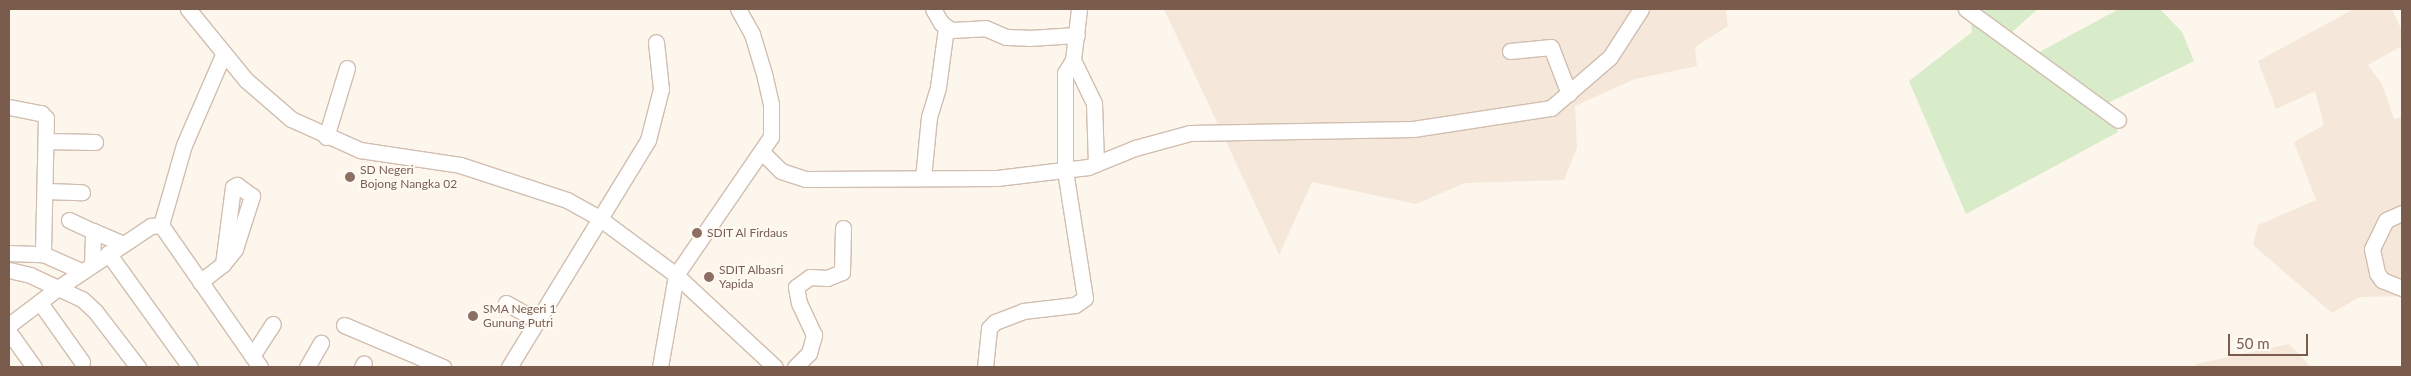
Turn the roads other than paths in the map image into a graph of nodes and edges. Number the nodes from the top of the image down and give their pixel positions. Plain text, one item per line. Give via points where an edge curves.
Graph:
1 (188, 9) edge
2 (738, 9) edge
3 (934, 9) edge
4 (1080, 9) edge
5 (1641, 9) edge
6 (1966, 9) edge
7 (946, 28) junction
8 (1077, 35) junction
9 (656, 42) dead end
10 (1510, 52) dead end
11 (223, 54) junction
12 (1073, 60) junction
13 (348, 68) dead end
14 (1569, 94) junction
15 (9, 107) edge
16 (2118, 120) dead end
17 (326, 137) junction
18 (47, 141) junction
19 (95, 142) dead end
20 (763, 153) junction
21 (1096, 164) junction
22 (1064, 170) junction
23 (923, 178) junction
24 (44, 191) junction
25 (82, 192) dead end
26 (2402, 213) edge
27 (599, 218) junction
28 (69, 220) dead end
29 (161, 225) junction
30 (843, 228) dead end
31 (93, 232) junction
32 (123, 244) junction
33 (9, 253) edge
34 (43, 254) junction
35 (108, 254) junction
36 (223, 264) dead end
37 (9, 270) edge
38 (676, 275) junction
39 (74, 276) junction
40 (200, 282) junction
41 (2402, 288) edge
42 (506, 303) dead end
43 (41, 304) junction
44 (537, 320) junction
45 (273, 324) dead end
46 (9, 325) edge
47 (344, 325) dead end
48 (9, 332) edge
49 (322, 343) dead end
50 (82, 362) dead end
51 (256, 362) edge
52 (130, 365) edge
53 (34, 367) edge
54 (190, 367) edge
55 (307, 367) edge
56 (442, 367) edge
57 (509, 367) edge
58 (660, 367) edge
59 (775, 367) edge
60 (795, 367) edge
61 (985, 367) edge

1 - 11 street
2 - 20 street via 752,34 771,104 771,137
3 - 7 street
4 - 8 street
5 - 14 street via 1610,57
6 - 16 street
7 - 8 street via 992,29 1013,38
7 - 23 street via 938,87 929,116
8 - 12 street
9 - 27 street via 661,89 657,116 648,140
10 - 14 street via 1551,47
11 - 17 street via 272,106
11 - 29 street via 184,145
12 - 21 street via 1094,103
12 - 22 street via 1065,73
13 - 17 street
14 - 21 street via 1551,108 1412,129 1190,133 1135,148
15 - 18 street via 45,115
17 - 27 street via 375,154 460,165 520,182
18 - 19 street
18 - 24 street
20 - 23 street via 781,171 806,179
20 - 38 street via 714,215
21 - 22 street
22 - 23 street via 997,178
22 - 61 street via 1085,298 1075,305 1023,311 995,322 990,328
24 - 25 street
24 - 34 street
26 - 41 street via 2386,220 2372,249 2377,273 2382,280
27 - 38 street
27 - 44 street
28 - 31 street
29 - 32 street via 151,226
29 - 40 street
30 - 60 street via 842,272 827,278 810,277 796,287 798,303 814,335 810,353
31 - 32 street
31 - 39 street
32 - 35 street
33 - 34 street
34 - 39 street
35 - 39 street
35 - 54 street
36 - 40 street
37 - 39 street
38 - 58 street
38 - 59 street
39 - 43 street
39 - 52 street via 82,299
40 - 51 street
42 - 44 street
43 - 46 street
43 - 50 street
44 - 57 street
45 - 51 street
47 - 56 street
48 - 53 street
49 - 55 street

